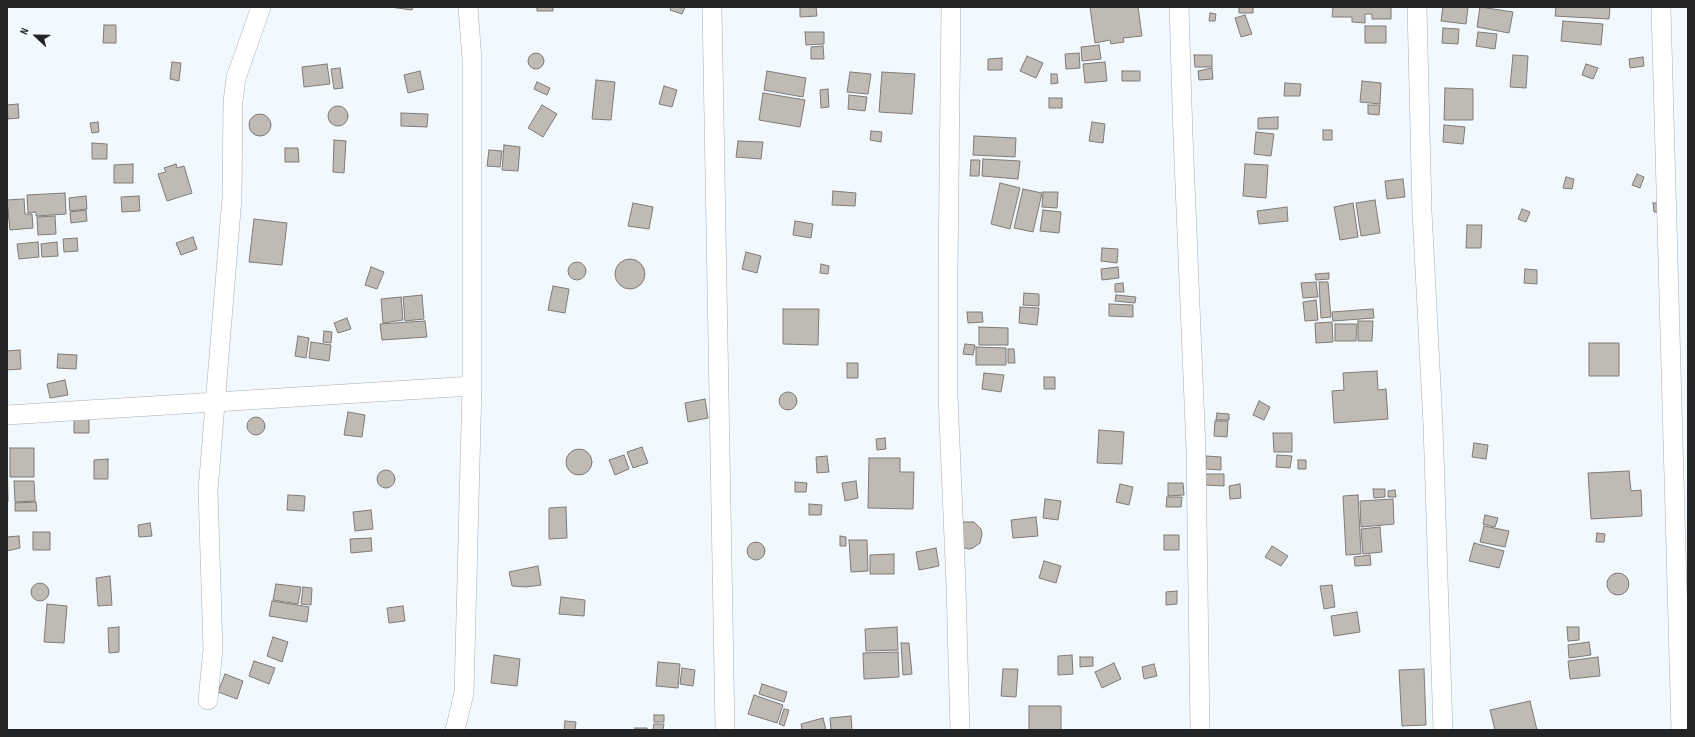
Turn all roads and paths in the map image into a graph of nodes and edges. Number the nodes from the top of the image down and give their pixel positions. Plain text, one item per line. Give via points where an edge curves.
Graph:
1 (262, 7) edge
2 (468, 7) edge
3 (712, 7) edge
4 (951, 7) edge
5 (1179, 7) edge
6 (1417, 7) edge
7 (1661, 7) edge
8 (472, 386) junction
9 (216, 402) junction
10 (7, 415) edge
11 (208, 700) dead end
12 (455, 730) edge
13 (725, 730) edge
14 (960, 730) edge
15 (1200, 730) edge
16 (1442, 730) edge
17 (1681, 730) edge

1 - 9 street via 236,78 233,101 232,198
2 - 8 street via 472,59
3 - 13 street
4 - 14 street via 948,395
5 - 15 street via 1196,450
6 - 16 street via 1422,211 1434,425
7 - 17 street
8 - 9 street
8 - 12 street via 464,693
9 - 10 street
9 - 11 street via 208,490 213,649

